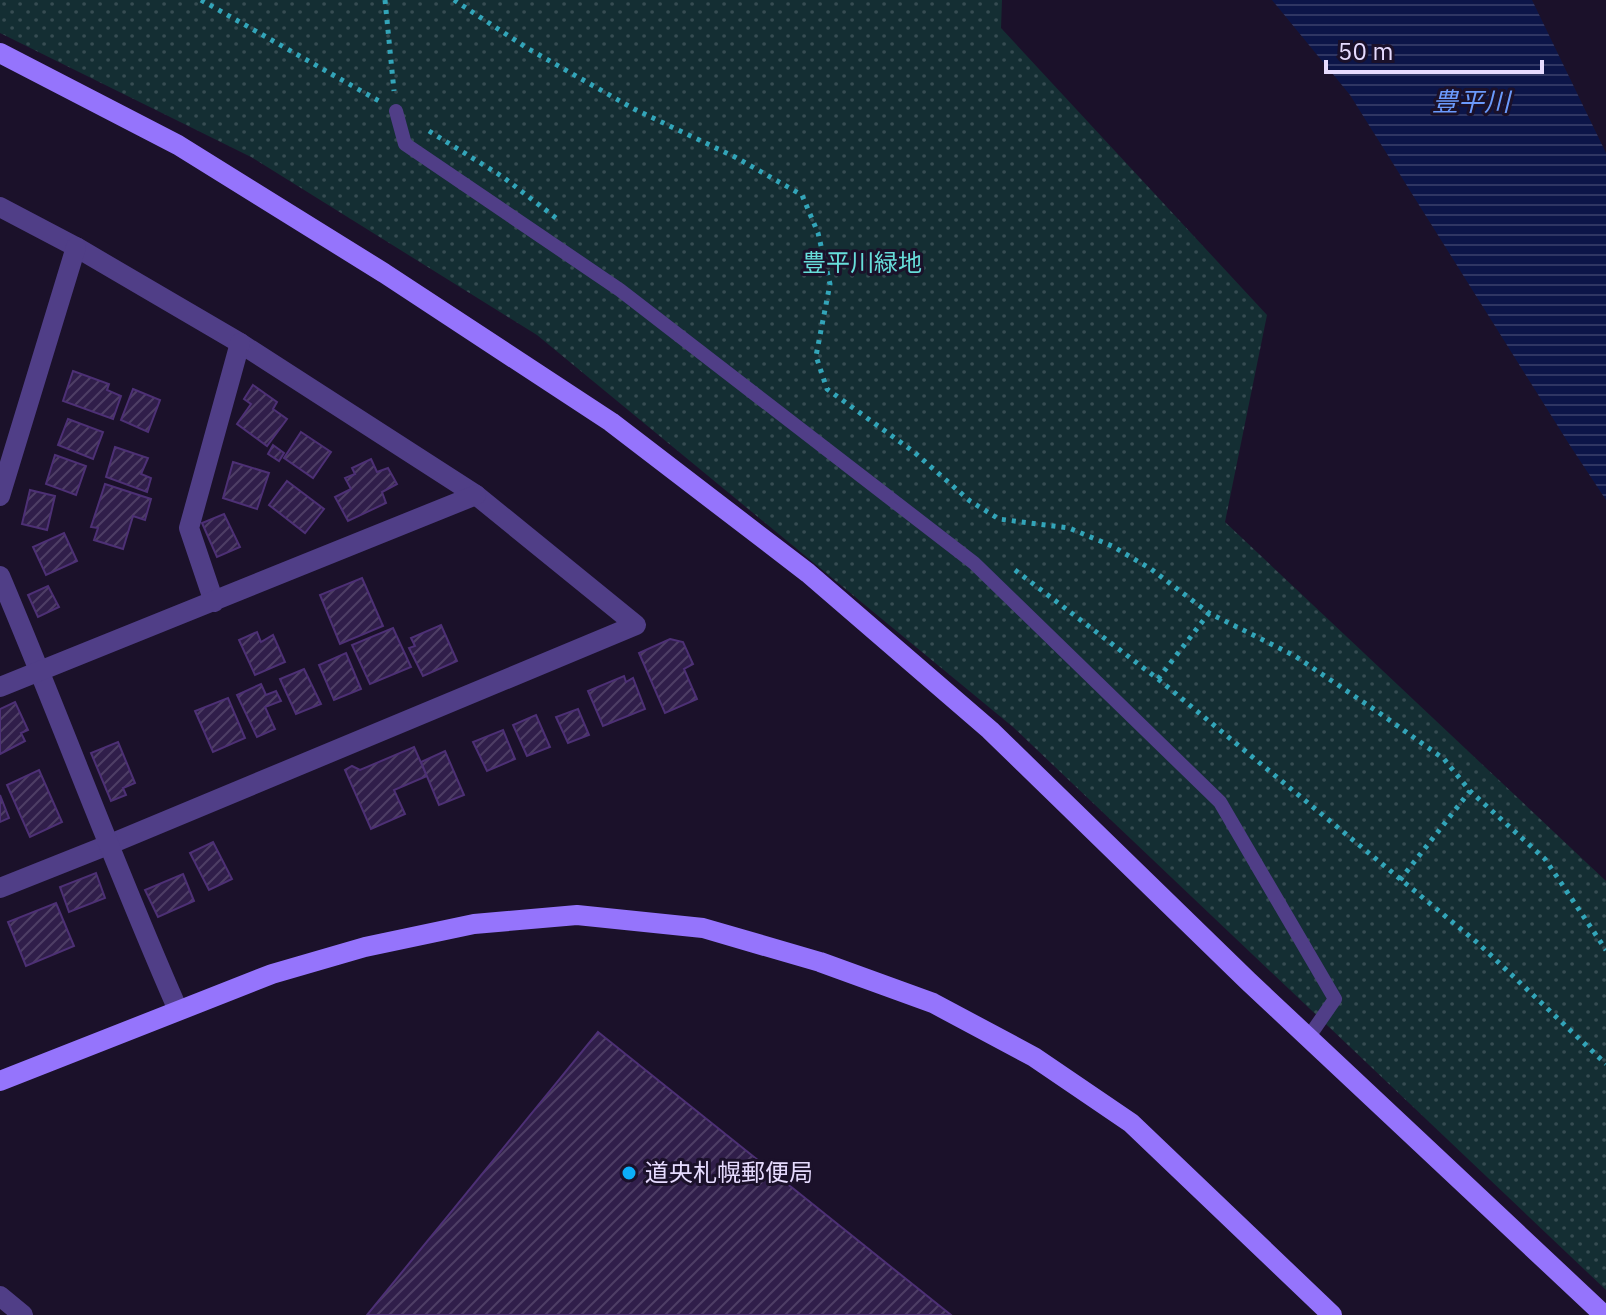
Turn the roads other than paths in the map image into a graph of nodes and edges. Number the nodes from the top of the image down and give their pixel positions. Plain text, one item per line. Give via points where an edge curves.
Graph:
1 (0, 53) edge
2 (396, 111) road end
3 (0, 207) edge
4 (76, 247) junction
5 (240, 343) junction
6 (476, 495) junction
7 (0, 496) edge
8 (0, 576) edge
9 (214, 602) junction
10 (40, 672) junction
11 (0, 687) edge
12 (108, 845) junction
13 (0, 888) edge
14 (178, 1010) junction
15 (1308, 1038) junction
16 (0, 1081) edge
17 (0, 1296) edge
18 (23, 1315) edge
19 (1332, 1315) edge
20 (1604, 1315) edge

1 - 15 street via 178,145 611,422 808,573 990,730
2 - 15 lane via 405,144 620,290 974,563 1220,802 1335,999
3 - 4 street
4 - 5 street
4 - 7 street
5 - 6 street
5 - 9 street via 189,528
6 - 9 street
6 - 12 street via 636,625
8 - 10 street
9 - 10 street
10 - 11 street
10 - 12 street
12 - 13 street
12 - 14 street
14 - 16 street
14 - 19 street via 272,974 474,924 577,915 703,928 933,1003 1034,1057 1131,1123
15 - 20 street
17 - 18 street

